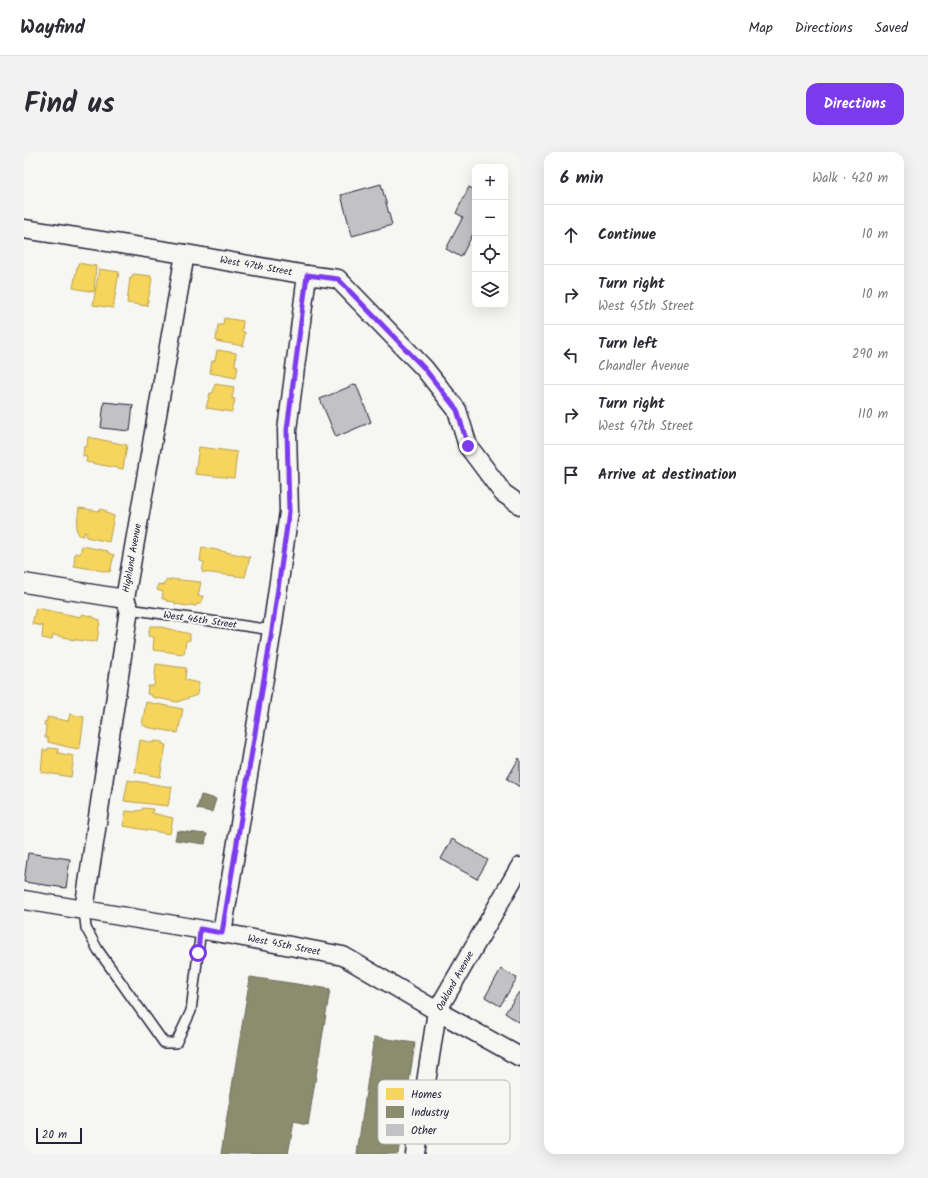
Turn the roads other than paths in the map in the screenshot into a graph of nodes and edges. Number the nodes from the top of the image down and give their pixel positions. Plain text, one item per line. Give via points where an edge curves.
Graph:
1 (24, 229) edge
2 (185, 254) junction
3 (307, 275) junction
4 (520, 505) edge
5 (24, 583) edge
6 (127, 604) junction
7 (272, 630) junction
8 (520, 867) edge
9 (24, 900) edge
10 (84, 910) junction
11 (200, 929) junction
12 (222, 933) junction
13 (437, 1011) junction
14 (520, 1057) edge
15 (426, 1080) edge
16 (417, 1144) edge
17 (415, 1154) edge

1 - 2 street, West 47th Street
2 - 3 street, West 47th Street
2 - 6 street, Highland Avenue
3 - 4 street, West 47th Street via 338,279 424,368 457,410 468,446 503,493
3 - 7 street via 287,430 289,512
5 - 6 street, West 46th Street
6 - 7 lane, West 46th Street
6 - 10 street, Highland Avenue
7 - 12 street
8 - 13 street, Oakland Avenue
9 - 10 street, West 45th Street
10 - 11 street, West 45th Street
10 - 11 lane via 86,928 98,950 164,1043 176,1043 191,1011
11 - 12 street, West 45th Street
12 - 13 street, West 45th Street via 343,956
13 - 14 street, West 45th Street
13 - 15 street, Oakland Avenue
16 - 17 street, Oakland Avenue

